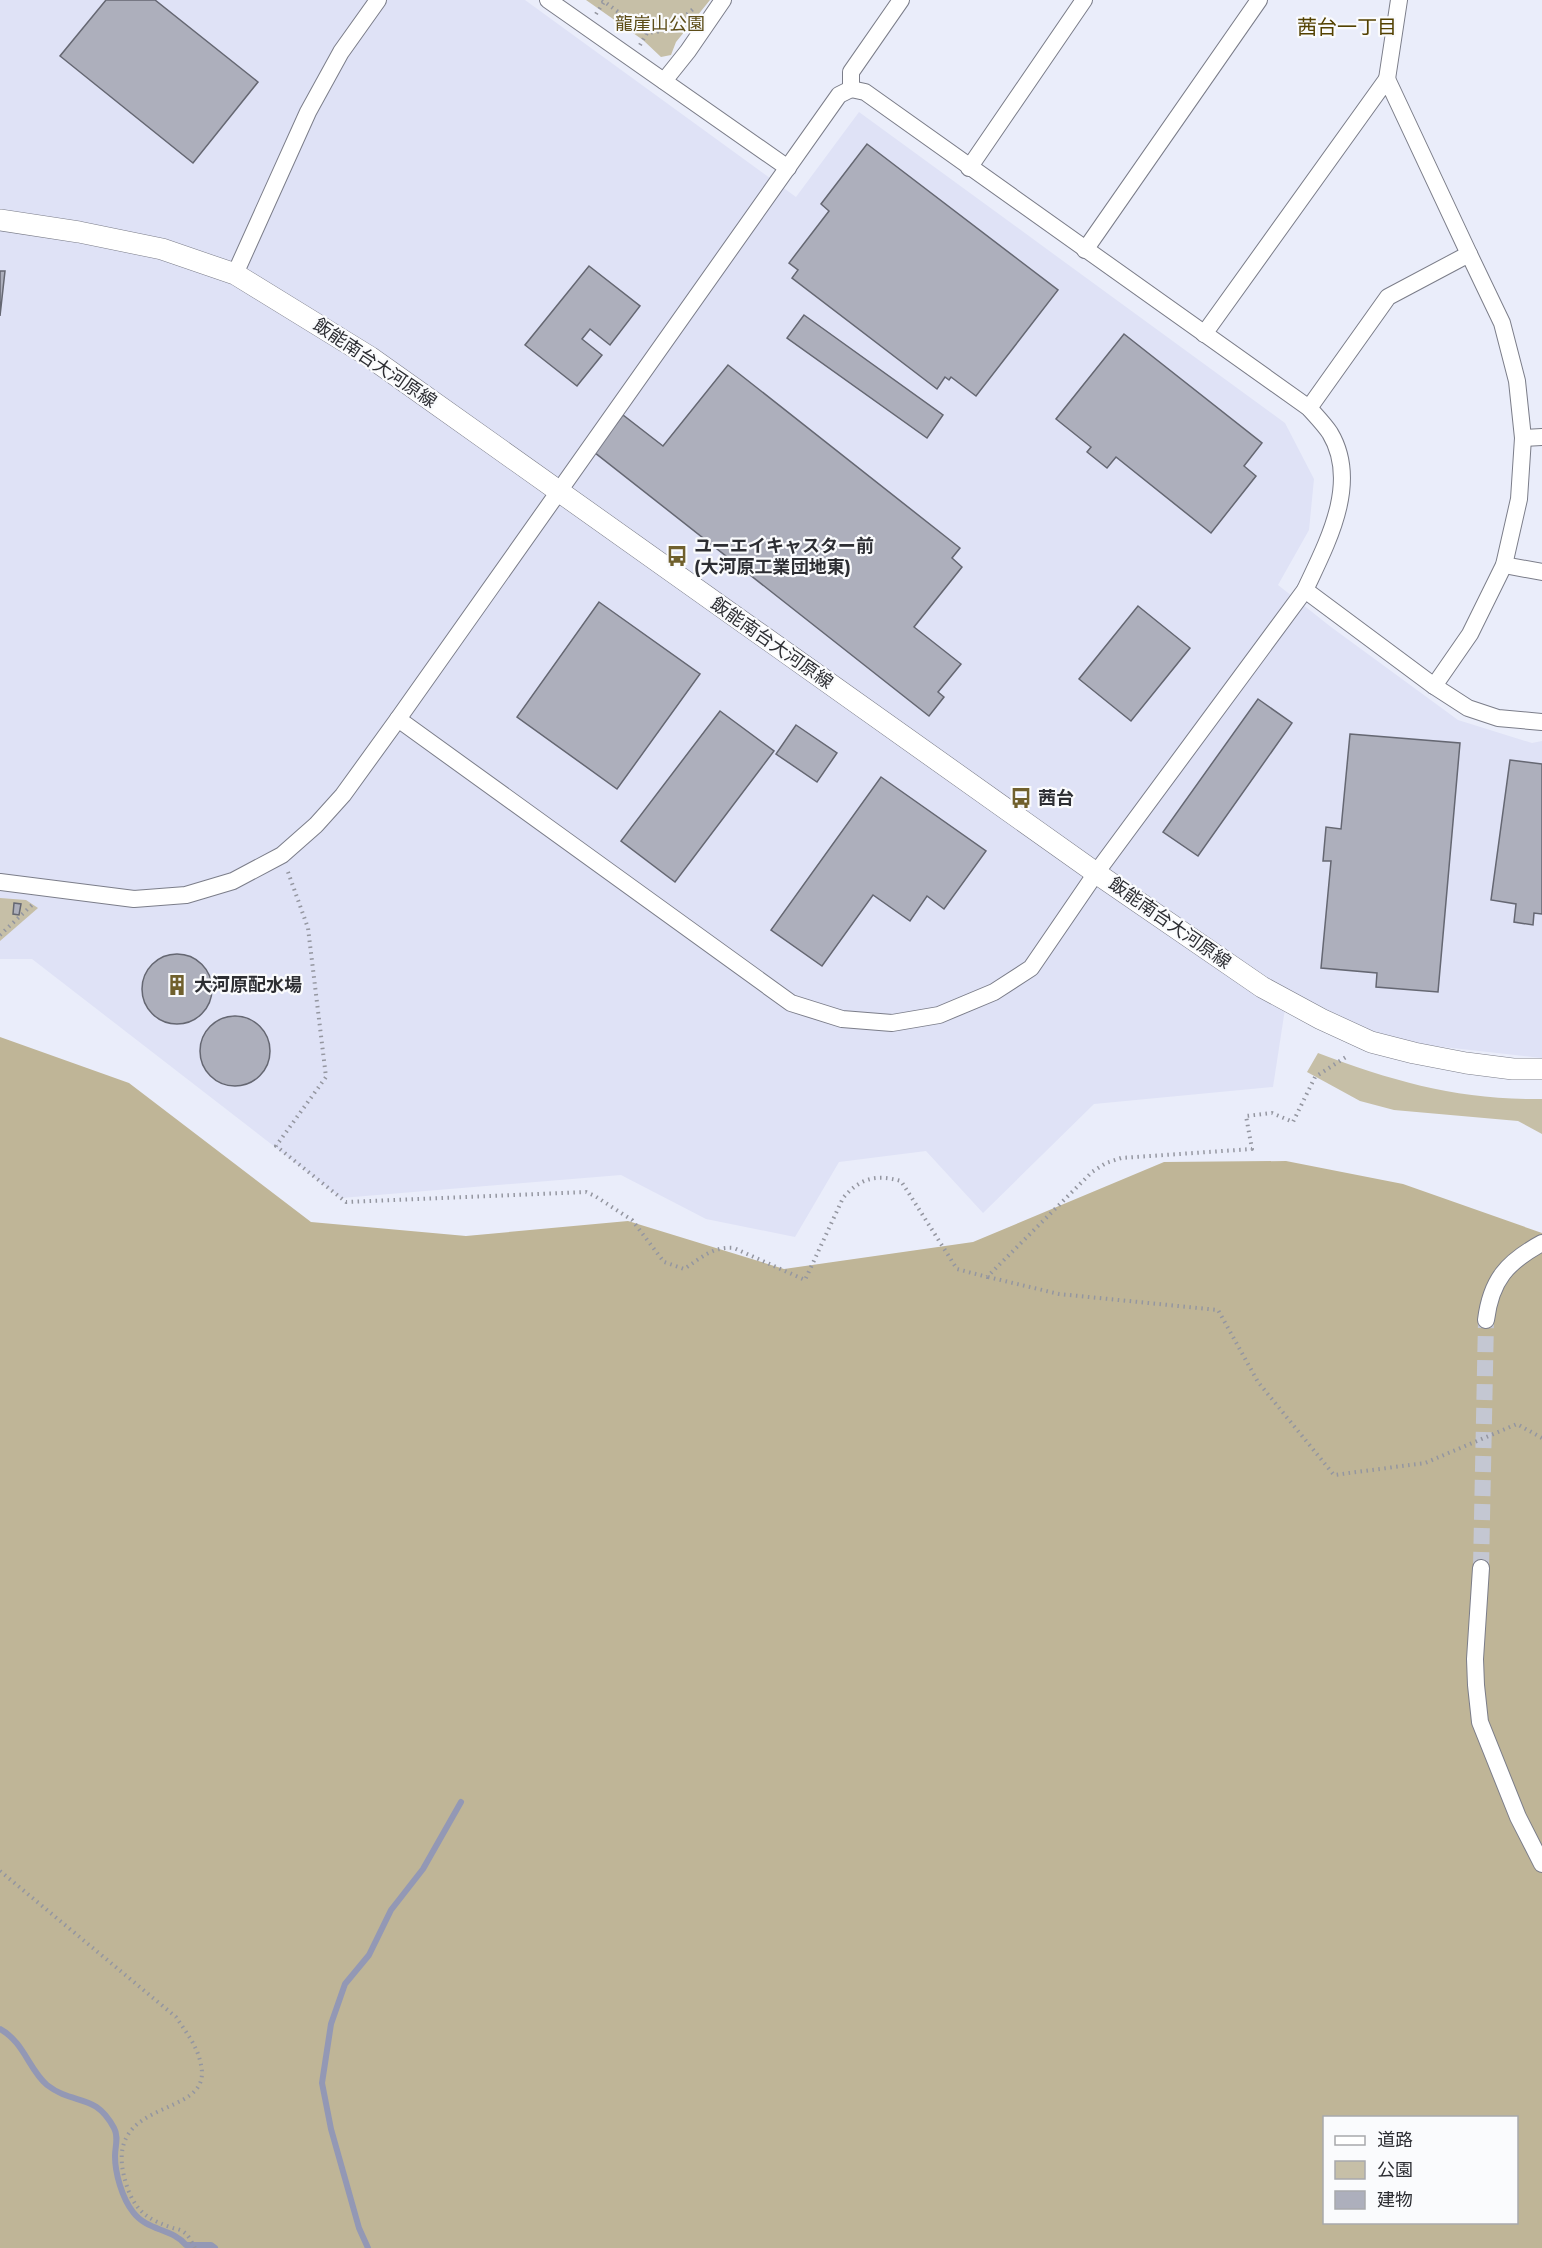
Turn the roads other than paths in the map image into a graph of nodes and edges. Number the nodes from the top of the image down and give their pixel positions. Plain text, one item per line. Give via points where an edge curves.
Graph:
1 (378, 0) edge
2 (548, 0) edge
3 (723, 0) edge
4 (902, 0) edge
5 (1084, 0) edge
6 (1259, 0) edge
7 (1399, 0) edge
8 (1387, 79) junction
9 (664, 81) junction
10 (851, 89) junction
11 (788, 168) junction
12 (969, 168) junction
13 (0, 220) edge
14 (1085, 250) junction
15 (1468, 254) junction
16 (235, 274) junction
17 (1204, 334) junction
18 (1309, 408) junction
19 (1542, 437) edge
20 (1523, 438) junction
21 (559, 492) junction
22 (1504, 566) junction
23 (1542, 572) edge
24 (1305, 590) junction
25 (1434, 686) junction
26 (398, 719) junction
27 (1542, 722) edge
28 (1096, 873) junction
29 (0, 882) edge
30 (1542, 1069) edge
31 (1542, 1243) edge
32 (1486, 1320) tunnel mouth
33 (1480, 1568) tunnel mouth
34 (1542, 1864) edge

1 - 16 street via 341,52 308,112
2 - 9 street
3 - 9 street
4 - 10 street via 851,72
5 - 12 street
6 - 14 street
7 - 8 street
8 - 15 street
8 - 17 street
9 - 11 street
10 - 11 street via 839,95
10 - 12 street via 865,92
11 - 21 street
12 - 14 street
13 - 16 street, 飯能南台大河原線 via 162,249
14 - 17 street
15 - 18 street via 1388,297
15 - 20 street via 1502,323 1517,381
16 - 21 street, 飯能南台大河原線 via 370,357
17 - 18 street
18 - 24 street via 1330,433 1342,465 1341,500
19 - 20 street
20 - 22 street via 1519,500
21 - 26 street
21 - 28 street, 飯能南台大河原線
22 - 23 street
22 - 25 street via 1470,634
24 - 25 street
24 - 28 street
25 - 27 street via 1468,708 1498,718
26 - 28 street via 791,1003 842,1019 892,1023 939,1016 994,992 1031,968
26 - 29 street via 316,825 282,855 233,881 186,895 134,899
28 - 30 street, 飯能南台大河原線 via 1262,987 1371,1042 1466,1063
31 - 32 street via 1517,1258 1499,1277 1489,1298
33 - 34 street via 1475,1659 1480,1722 1518,1817

